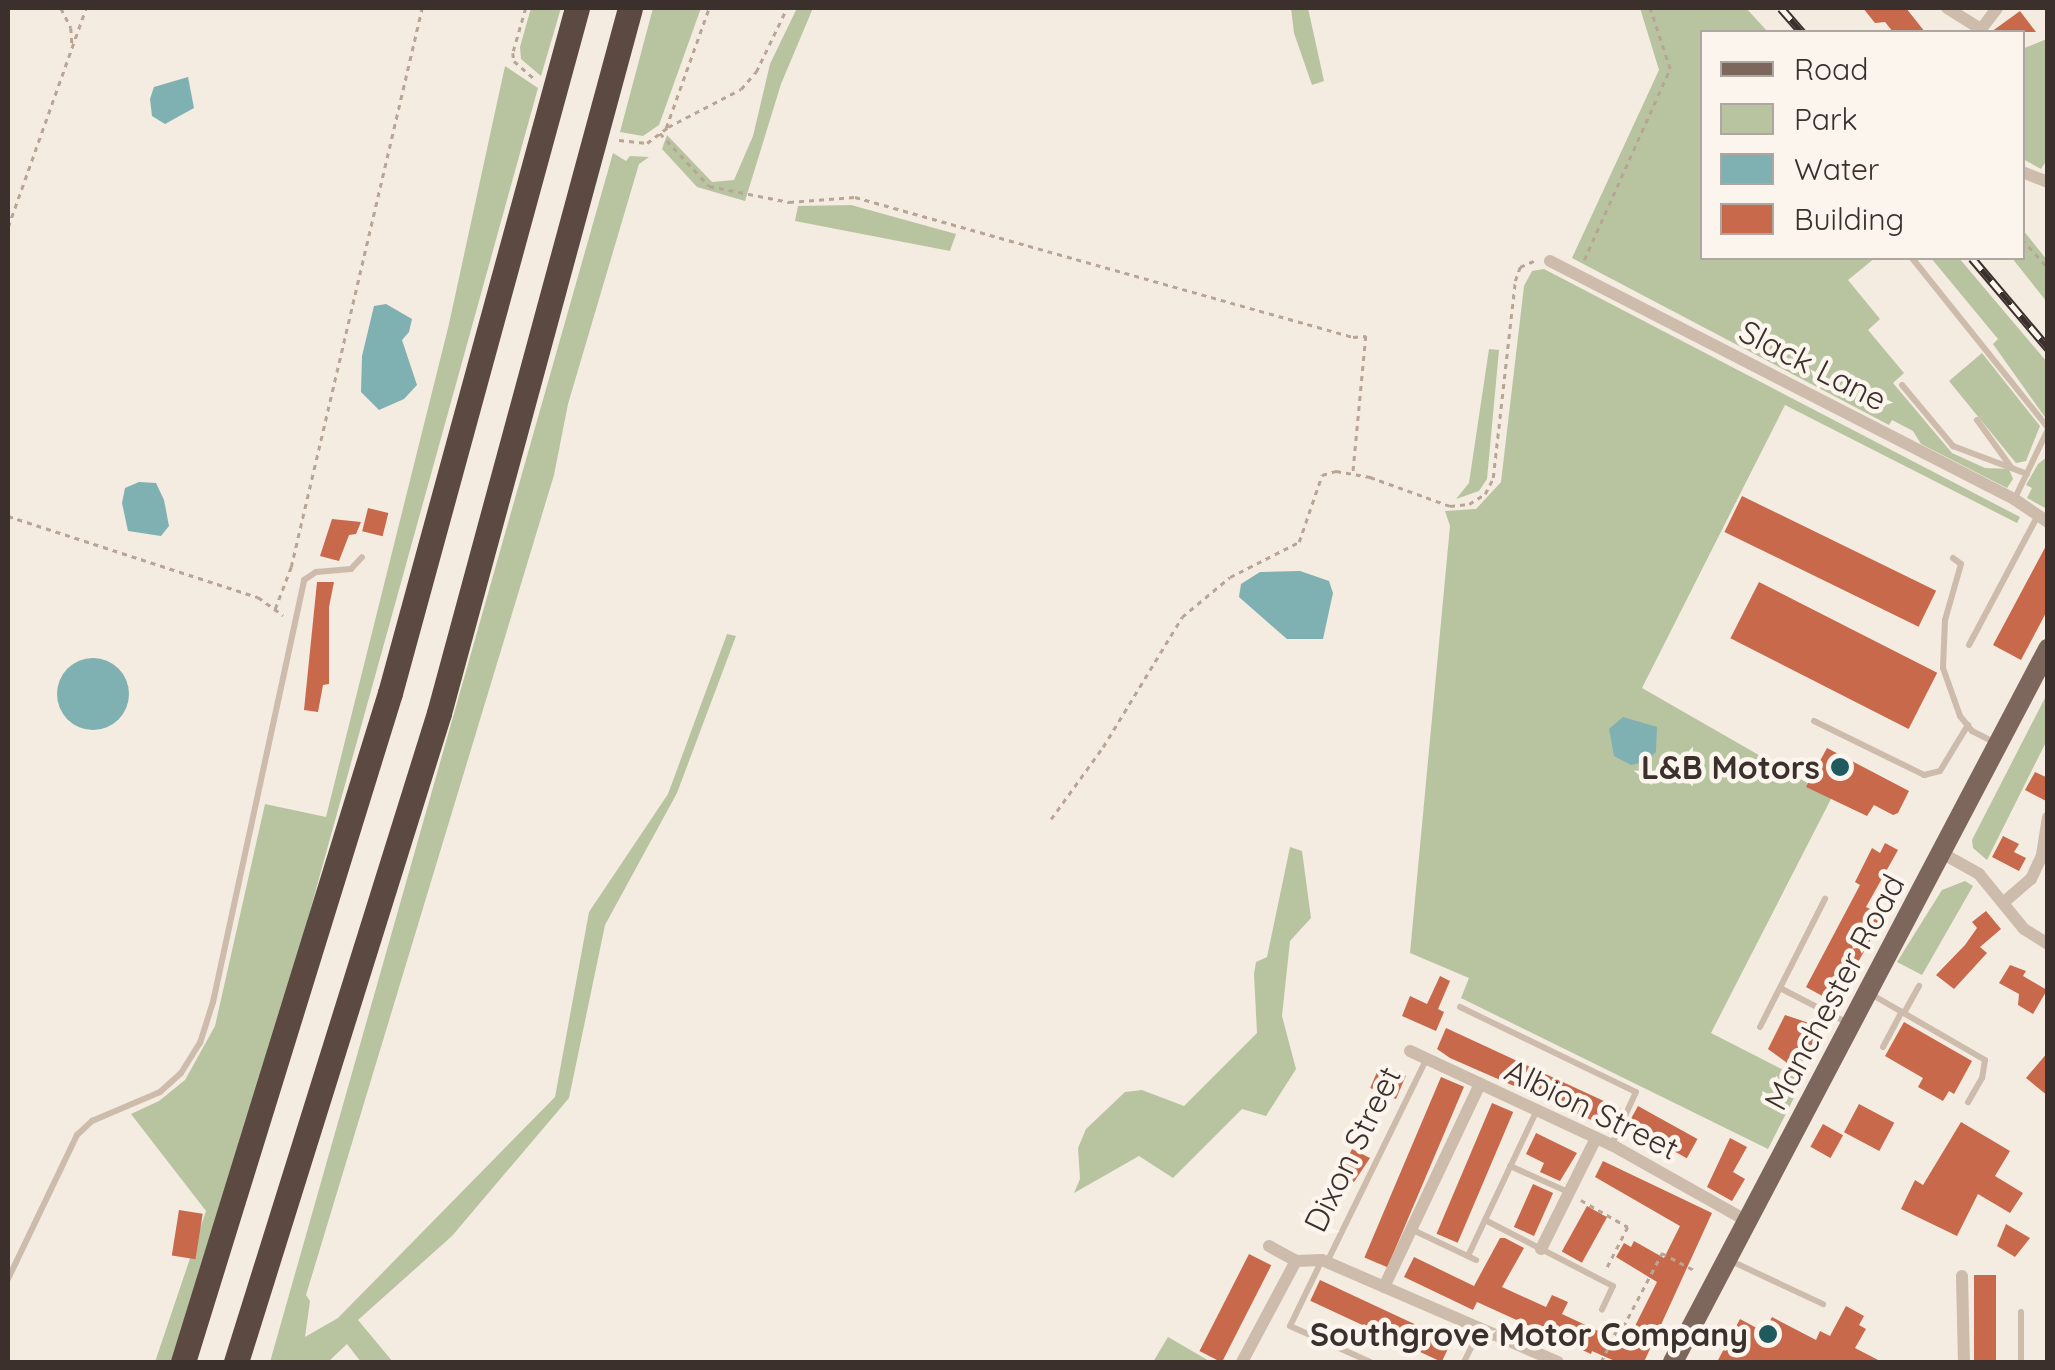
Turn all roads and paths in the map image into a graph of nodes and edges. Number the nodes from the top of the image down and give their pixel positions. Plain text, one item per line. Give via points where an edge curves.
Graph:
1 (61, 8) edge
2 (86, 8) edge
3 (422, 8) edge
4 (526, 8) edge
5 (578, 8) edge
6 (630, 8) edge
7 (710, 8) edge
8 (787, 8) edge
9 (1650, 8) edge
10 (1946, 8) edge
11 (1997, 8) edge
12 (1979, 30) edge
13 (1981, 30) edge
14 (72, 46) junction
15 (537, 80) dead end
16 (665, 129) junction
17 (660, 133) junction
18 (620, 140) dead end
19 (8, 227) edge
20 (2025, 242) edge
21 (1914, 260) edge
22 (1550, 261) joint
23 (2048, 268) edge
24 (1578, 275) junction
25 (1902, 384) dead end
26 (1977, 420) dead end
27 (2048, 428) edge
28 (2012, 468) junction
29 (1353, 474) junction
30 (2027, 474) junction
31 (2014, 499) junction
32 (8, 516) edge
33 (2042, 520) edge
34 (362, 557) dead end
35 (1953, 558) dead end
36 (274, 609) junction
37 (292, 622) junction
38 (1970, 645) dead end
39 (2048, 649) edge
40 (1814, 722) dead end
41 (1968, 725) junction
42 (1996, 743) junction
43 (2048, 817) edge
44 (1052, 819) dead end
45 (1940, 852) junction
46 (1825, 898) dead end
47 (2003, 902) junction
48 (2048, 944) edge
49 (1919, 986) dead end
50 (1780, 988) junction
51 (1868, 992) junction
52 (1460, 1007) dead end
53 (1903, 1012) junction
54 (1852, 1025) junction
55 (1760, 1027) dead end
56 (1883, 1048) dead end
57 (1410, 1052) dead end
58 (1427, 1059) junction
59 (1480, 1084) junction
60 (1968, 1102) dead end
61 (1536, 1110) junction
62 (1596, 1138) junction
63 (1612, 1145) junction
64 (1510, 1166) junction
65 (1569, 1193) junction
66 (1485, 1220) junction
67 (1747, 1221) junction
68 (1412, 1229) junction
69 (1269, 1246) dead end
70 (1541, 1249) junction
71 (1728, 1260) junction
72 (1296, 1261) junction
73 (1325, 1261) junction
74 (1962, 1276) dead end
75 (8, 1278) edge
76 (1601, 1280) junction
77 (1716, 1282) junction
78 (1384, 1287) junction
79 (1823, 1304) dead end
80 (1602, 1310) joint
81 (2021, 1312) dead end
82 (1618, 1327) junction
83 (1480, 1328) junction
84 (1532, 1357) edge
85 (183, 1362) edge
86 (236, 1362) edge
87 (1242, 1362) edge
88 (1370, 1362) edge
89 (1464, 1362) edge
90 (1558, 1362) edge
91 (1601, 1362) edge
92 (1673, 1362) edge
93 (1964, 1362) edge
94 (2021, 1362) edge

1 - 14 path
2 - 14 path
3 - 36 path via 292,567
4 - 15 path via 514,61
5 - 85 highway via 390,694
6 - 86 highway via 439,712
7 - 16 path
8 - 16 path via 741,89
9 - 24 path via 1670,69
10 - 12 street
11 - 13 street
14 - 19 path
16 - 17 path
17 - 18 path via 647,143
17 - 29 path via 709,186 789,202 854,198 1366,336
20 - 23 path
21 - 27 lane
22 - 24 street, Slack Lane
22 - 29 path via 1531,260 1516,281 1493,478 1485,494 1450,506
24 - 31 street, Slack Lane
25 - 28 lane via 1953,446
26 - 28 lane
27 - 30 lane
28 - 30 lane
29 - 44 path via 1322,475 1299,542 1230,578 1182,617
30 - 31 lane
31 - 33 street, Slack Lane
32 - 36 path via 258,597
33 - 38 lane
34 - 37 lane via 351,568 304,580
35 - 41 lane via 1961,564 1945,620 1943,668
36 - 37 path
37 - 75 lane via 200,1044 160,1092 92,1121 77,1135
39 - 42 main road, Manchester Road
40 - 41 lane via 1924,776 1940,771
41 - 42 lane
42 - 45 main road, Manchester Road
43 - 47 street via 2038,868
45 - 47 street via 1979,874
45 - 51 main road, Manchester Road
46 - 50 lane
47 - 48 street via 2024,929
49 - 53 lane
50 - 54 lane
50 - 55 lane
51 - 53 lane
51 - 54 main road, Manchester Road
52 - 63 lane via 1636,1092
53 - 56 lane
53 - 60 lane via 1984,1060
54 - 67 main road, Manchester Road
57 - 58 street, Albion Street
58 - 59 street, Albion Street
58 - 73 lane, Dixon Street
59 - 61 street, Albion Street
59 - 68 street
61 - 62 street, Albion Street
61 - 64 lane
62 - 63 street, Albion Street
62 - 65 street
63 - 67 street, Albion Street
64 - 65 lane
64 - 66 lane
65 - 70 street
65 - 76 path via 1628,1226
66 - 68 lane via 1472,1258
66 - 70 lane
67 - 71 main road, Manchester Road
68 - 78 street
69 - 72 street
70 - 76 lane
71 - 77 main road, Manchester Road
71 - 79 lane
72 - 73 street
72 - 87 street
73 - 78 street, Dixon Street
73 - 88 lane via 1290,1326
74 - 93 street
76 - 80 lane via 1613,1286
77 - 82 path via 1662,1253
77 - 92 main road, Manchester Road
78 - 83 street, Dixon Street
80 - 82 path via 1598,1318
81 - 94 lane
82 - 91 path
83 - 84 street, Dixon Street
83 - 89 lane
84 - 90 street, Dixon Street

